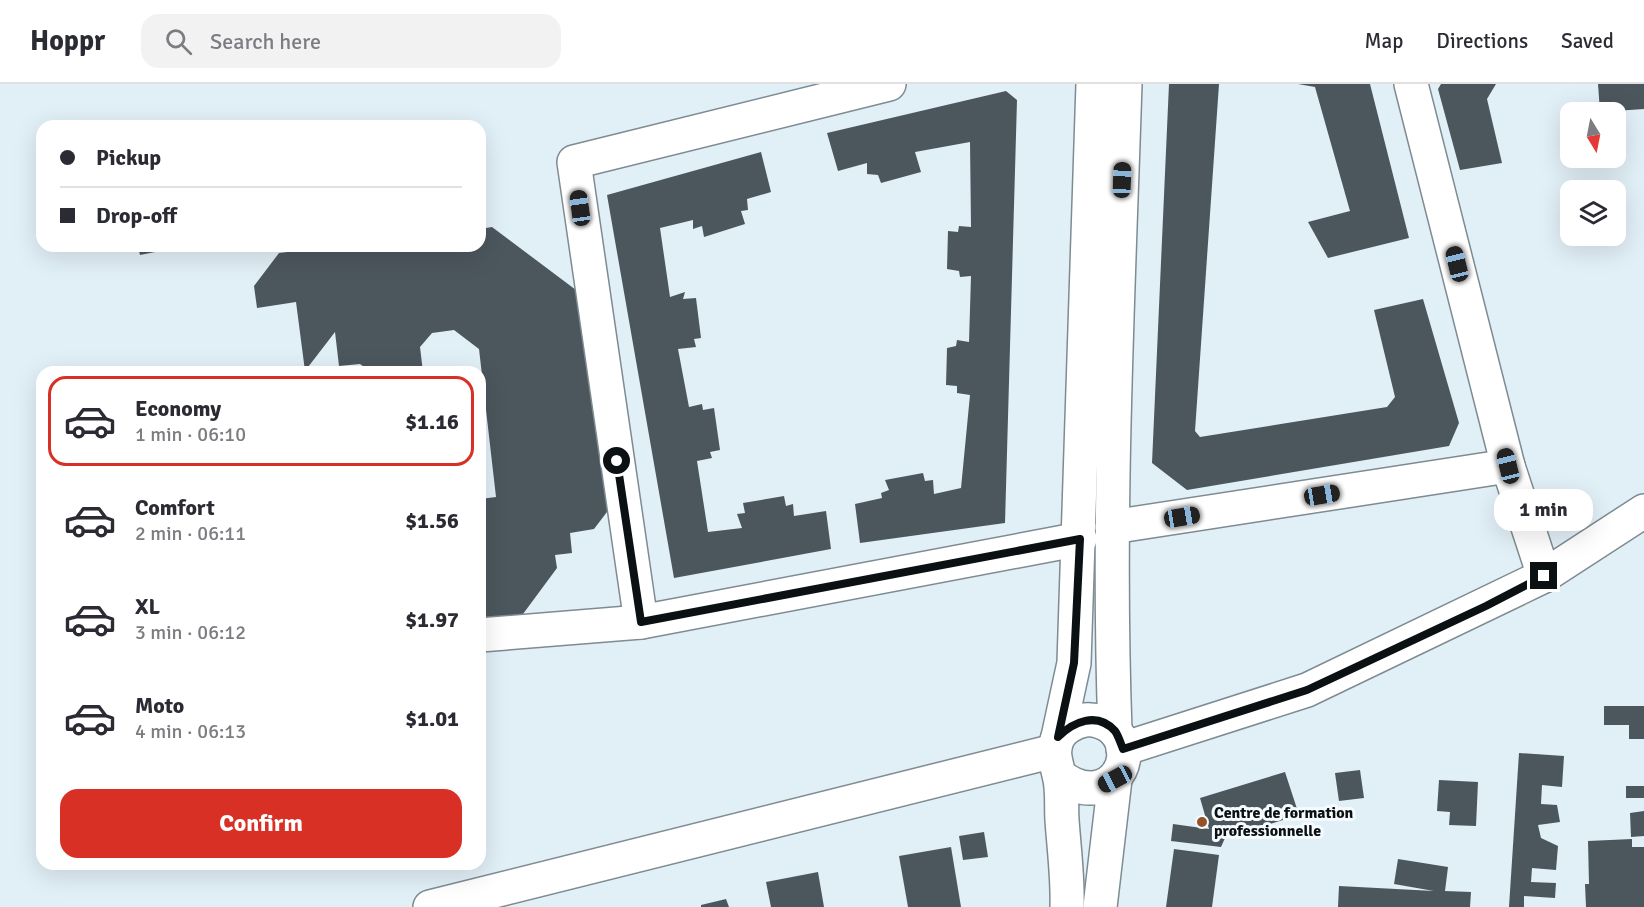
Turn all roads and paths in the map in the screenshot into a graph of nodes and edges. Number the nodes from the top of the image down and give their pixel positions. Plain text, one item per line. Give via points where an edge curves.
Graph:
1 (889, 84) edge
2 (1093, 84) edge
3 (1125, 84) edge
4 (1411, 84) edge
5 (1508, 466) junction
6 (1644, 511) edge
7 (1112, 528) junction
8 (1080, 539) junction
9 (1544, 576) junction
10 (641, 622) junction
11 (486, 635) edge
12 (1118, 753) junction
13 (1057, 754) junction
14 (430, 907) edge
15 (1067, 907) edge
16 (1100, 907) edge

1 - 10 street via 573,162
2 - 8 street
3 - 7 street
4 - 5 street
5 - 7 street
5 - 9 street
6 - 9 street
7 - 12 street via 1111,627
8 - 10 street
8 - 13 street via 1074,663
9 - 12 street via 1307,690
10 - 11 street
12 - 13 street via 1101,722 1087,720 1071,724
12 - 13 street via 1096,789 1079,789
12 - 16 street
13 - 14 street
13 - 15 street

